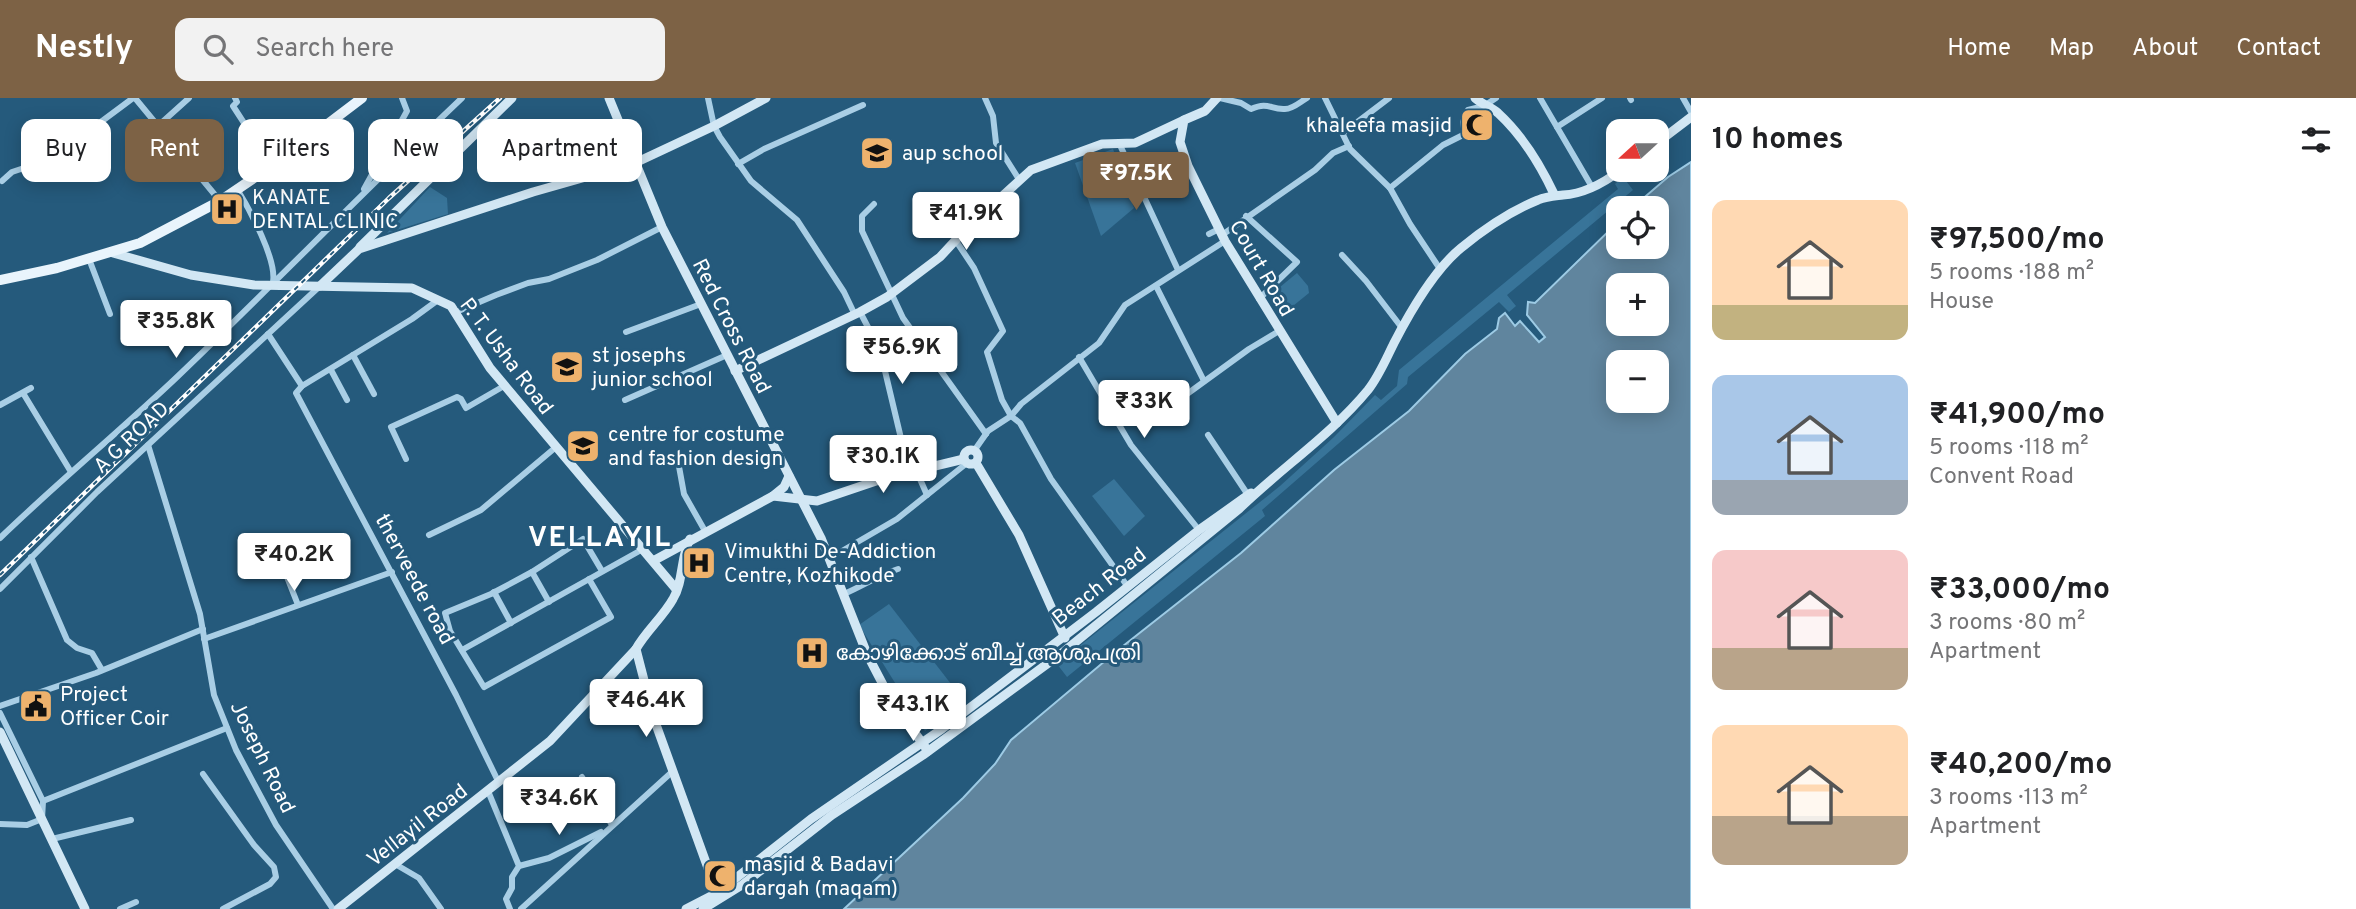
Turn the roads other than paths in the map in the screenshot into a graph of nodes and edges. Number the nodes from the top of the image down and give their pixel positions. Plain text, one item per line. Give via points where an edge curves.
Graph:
1 (134, 98) edge
2 (189, 98) edge
3 (235, 98) edge
4 (401, 98) edge
5 (462, 98) edge
6 (512, 98) edge
7 (609, 98) edge
8 (708, 98) edge
9 (766, 98) edge
10 (986, 98) edge
11 (1218, 98) edge
12 (1307, 98) edge
13 (1325, 98) edge
14 (1389, 98) edge
15 (1475, 98) edge
16 (1496, 98) edge
17 (1540, 98) edge
18 (1602, 98) edge
19 (1683, 98) edge
20 (354, 100) edge
21 (863, 104) dead end
22 (1484, 106) junction
23 (1691, 115) edge
24 (153, 119) edge
25 (166, 119) edge
26 (241, 119) edge
27 (330, 119) edge
28 (617, 119) edge
29 (1184, 120) junction
30 (714, 126) junction
31 (1557, 127) junction
32 (1670, 132) edge
33 (1343, 133) junction
34 (1119, 143) junction
35 (1349, 146) junction
36 (642, 160) edge
37 (738, 164) junction
38 (1606, 179) edge
39 (642, 180) edge
40 (2, 181) dead end
41 (1020, 181) junction
42 (205, 182) edge
43 (247, 182) edge
44 (568, 182) edge
45 (1592, 187) junction
46 (1390, 188) junction
47 (237, 189) junction
48 (363, 192) junction
49 (1554, 194) junction
50 (220, 201) junction
51 (874, 204) dead end
52 (1246, 216) junction
53 (662, 227) junction
54 (1209, 234) dead end
55 (1222, 235) junction
56 (956, 241) junction
57 (359, 249) junction
58 (113, 253) junction
59 (1342, 255) dead end
60 (89, 259) junction
61 (1440, 269) junction
62 (1178, 270) junction
63 (0, 280) edge
64 (273, 284) junction
65 (320, 286) junction
66 (1156, 286) junction
67 (891, 294) junction
68 (1259, 299) junction
69 (438, 300) junction
70 (701, 304) junction
71 (456, 312) junction
72 (110, 314) dead end
73 (858, 314) junction
74 (1402, 328) junction
75 (1279, 331) junction
76 (626, 332) dead end
77 (268, 334) junction
78 (354, 355) junction
79 (727, 355) junction
80 (1079, 357) junction
81 (331, 370) junction
82 (735, 371) junction
83 (1204, 381) junction
84 (302, 386) junction
85 (504, 386) junction
86 (32, 388) dead end
87 (23, 393) junction
88 (1140, 393) dead end
89 (374, 394) dead end
90 (347, 400) dead end
91 (625, 400) dead end
92 (0, 405) edge
93 (1011, 416) junction
94 (1337, 423) junction
95 (986, 434) junction
96 (1208, 435) dead end
97 (149, 445) junction
98 (556, 447) junction
99 (974, 451) joint
100 (406, 459) dead end
101 (678, 461) dead end
102 (969, 462) junction
103 (913, 471) junction
104 (71, 472) junction
105 (789, 476) junction
106 (1262, 487) junction
107 (927, 495) junction
108 (1248, 495) junction
109 (773, 496) junction
110 (801, 500) junction
111 (1199, 530) junction
112 (705, 531) junction
113 (429, 534) dead end
114 (0, 538) edge
115 (690, 539) junction
116 (274, 544) dead end
117 (643, 549) junction
118 (31, 557) junction
119 (830, 558) junction
120 (653, 561) junction
121 (898, 569) dead end
122 (603, 571) junction
123 (392, 572) junction
124 (532, 572) junction
125 (589, 579) junction
126 (1128, 587) junction
127 (0, 589) edge
128 (676, 589) junction
129 (494, 592) junction
130 (844, 594) junction
131 (549, 602) junction
132 (298, 605) junction
133 (511, 623) junction
134 (203, 629) junction
135 (1064, 636) junction
136 (204, 639) junction
137 (1071, 646) junction
138 (636, 649) junction
139 (462, 650) junction
140 (102, 670) junction
141 (0, 706) edge
142 (0, 713) edge
143 (227, 728) junction
144 (0, 732) edge
145 (925, 747) junction
146 (673, 771) junction
147 (203, 774) dead end
148 (582, 777) dead end
149 (499, 783) junction
150 (488, 791) junction
151 (38, 801) junction
152 (42, 819) junction
153 (131, 820) dead end
154 (0, 824) edge
155 (610, 826) junction
156 (52, 839) junction
157 (395, 863) junction
158 (519, 866) junction
159 (717, 893) junction
160 (136, 902) dead end
161 (85, 909) edge
162 (120, 909) edge
163 (223, 909) edge
164 (335, 909) edge
165 (441, 909) edge
166 (510, 909) edge
167 (521, 909) edge
168 (686, 909) edge
169 (703, 909) edge

1 - 24 street
1 - 40 street via 51,159 12,172
2 - 25 street
3 - 26 street via 233,106
4 - 48 street via 407,111
5 - 48 street
6 - 57 street
7 - 28 street, Red Cross Road
8 - 30 street
9 - 30 street
10 - 41 street via 996,142
11 - 12 street via 1251,109 1262,104 1285,109
11 - 29 street via 1205,111
13 - 33 street
14 - 33 street
15 - 22 street
16 - 22 street
17 - 31 street
18 - 31 street
19 - 23 street
20 - 27 main road
21 - 37 street
22 - 46 street via 1468,110 1465,134 1443,145
22 - 49 street via 1496,111 1537,158
23 - 32 street
29 - 34 street via 1135,143
29 - 55 street, Court Road via 1180,142
30 - 36 street
30 - 37 street
31 - 45 street
33 - 35 street
34 - 41 street via 1102,144 1031,170
34 - 62 street
35 - 46 street
35 - 52 street via 1332,153 1315,170
37 - 73 street via 797,220
38 - 45 street, Beach Road
39 - 53 street, Red Cross Road
41 - 56 street
42 - 50 street
43 - 47 main road
44 - 57 street
45 - 49 street, Beach Road
46 - 61 street
47 - 50 main road
47 - 64 street via 275,272
48 - 64 street
49 - 61 street, Beach Road via 1507,216 1460,248
50 - 58 main road
51 - 67 street via 862,216 862,231
52 - 55 street
52 - 68 street via 1297,262
53 - 70 street, Red Cross Road
53 - 71 street via 597,260
54 - 55 street
55 - 62 street
55 - 68 street, Court Road
56 - 67 street
56 - 93 street via 1003,331 987,352
57 - 65 street
58 - 60 main road
58 - 64 street, P. T. Usha Road via 191,275
59 - 74 street
60 - 63 main road
60 - 72 street
61 - 74 street, Beach Road
62 - 66 street
64 - 65 street, P. T. Usha Road
64 - 104 street
65 - 69 street, P. T. Usha Road via 412,288
65 - 77 street, A G ROAD
66 - 80 street via 1125,305 1099,343
66 - 83 street
67 - 73 street
67 - 95 street via 903,318
68 - 75 street, Court Road
69 - 71 street, P. T. Usha Road
69 - 78 street
70 - 76 street
70 - 79 street, Red Cross Road
71 - 85 street, P. T. Usha Road
73 - 82 street
73 - 103 street via 880,349
74 - 94 street, Beach Road via 1368,390
75 - 83 street
75 - 94 street, Court Road
77 - 84 street
77 - 97 street, A G ROAD
78 - 81 street
78 - 89 street
79 - 82 street, Red Cross Road
79 - 91 street
80 - 93 street
80 - 111 street via 1130,445
81 - 84 street
81 - 90 street
82 - 105 street, Red Cross Road
83 - 88 street via 1154,418
84 - 123 street, therveede road via 296,393
85 - 98 street, P. T. Usha Road
85 - 100 street via 466,408 457,397 391,426
86 - 87 street
87 - 92 street
87 - 104 street
93 - 95 street
93 - 126 street
94 - 106 street, Beach Road
95 - 99 street
96 - 108 street
97 - 118 street, A G ROAD
97 - 134 street, Joseph Road
98 - 113 street via 481,510
98 - 117 street, P. T. Usha Road
99 - 102 street via 978,455
101 - 112 street via 684,494
102 - 103 street
102 - 107 street
102 - 135 street via 1019,535
103 - 107 street
103 - 110 street via 817,501
104 - 114 street
105 - 109 street
105 - 110 street, Red Cross Road
106 - 108 street, Beach Road
106 - 137 street, Beach Road
107 - 119 street via 897,519
108 - 111 street, Beach Road
109 - 110 street
109 - 112 street
110 - 119 street, Red Cross Road
111 - 126 street, Beach Road
112 - 115 street
115 - 120 street
115 - 128 street, Vellayil Road
116 - 132 street
117 - 120 street, P. T. Usha Road
117 - 122 street
118 - 127 street, A G ROAD
118 - 140 street via 67,640 92,653
119 - 130 street, Red Cross Road
120 - 128 street, P. T. Usha Road
121 - 130 street
122 - 124 street via 583,539
122 - 125 street
123 - 132 street
123 - 149 street, therveede road
124 - 129 street
124 - 131 street
125 - 131 street
125 - 139 street via 611,617 484,687
126 - 135 street, Beach Road
128 - 138 street, Vellayil Road
129 - 133 street
129 - 139 street via 445,612
130 - 145 street, Red Cross Road via 891,700
131 - 133 street
132 - 136 street
133 - 139 street
134 - 136 street, Joseph Road
134 - 140 street
135 - 137 street
135 - 145 street, Beach Road
136 - 143 street, Joseph Road via 214,695
137 - 145 street, Beach Road
138 - 146 street
138 - 149 street, Vellayil Road via 550,741
140 - 141 street
142 - 151 street
143 - 151 street
143 - 164 street, Joseph Road via 275,825
144 - 151 street
145 - 159 street, Beach Road via 811,819
145 - 169 street, Beach Road via 742,885
146 - 155 street
146 - 159 street
147 - 163 street via 274,867 276,877
148 - 155 street
149 - 150 street, Vellayil Road
150 - 157 street, Vellayil Road
150 - 158 street
151 - 152 street
152 - 154 street via 27,825
152 - 156 street
153 - 156 street
155 - 158 street via 549,858
155 - 167 street
156 - 161 street
157 - 164 street, Vellayil Road
157 - 165 street via 419,878
158 - 166 street via 506,899
159 - 168 street, Beach Road
160 - 162 street

